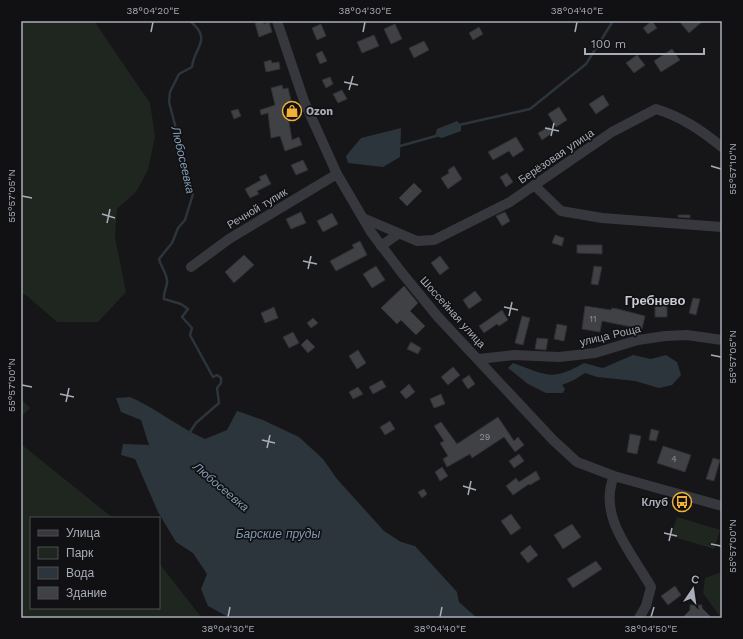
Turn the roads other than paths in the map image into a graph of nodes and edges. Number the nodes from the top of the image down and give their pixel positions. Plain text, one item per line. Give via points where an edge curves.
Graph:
1 (277, 21) edge
2 (722, 147) edge
3 (337, 174) junction
4 (534, 185) junction
5 (363, 218) junction
6 (722, 227) edge
7 (398, 234) junction
8 (381, 246) junction
9 (191, 267) dead end
10 (722, 340) edge
11 (478, 359) junction
12 (614, 476) junction
13 (722, 506) edge
14 (639, 618) edge

1 - 3 street, Шоссейная улица via 304,101
2 - 4 street, Берёзовая улица via 700,129 676,115 656,109 612,132
3 - 5 street, Шоссейная улица
3 - 9 street, Речной тупик via 229,238
4 - 6 street via 561,211 602,218
4 - 7 street, Берёзовая улица via 510,202 434,240 417,241
5 - 7 street, Берёзовая улица
5 - 8 street, Шоссейная улица
7 - 8 street
8 - 11 street, Шоссейная улица via 438,317
10 - 11 street, улица Роща via 687,335 664,336 638,340 595,353 560,357 514,355
11 - 12 street, Шоссейная улица via 553,440 577,462
12 - 13 street, Шоссейная улица
12 - 14 street via 610,487 610,511 632,558 651,587 646,606

